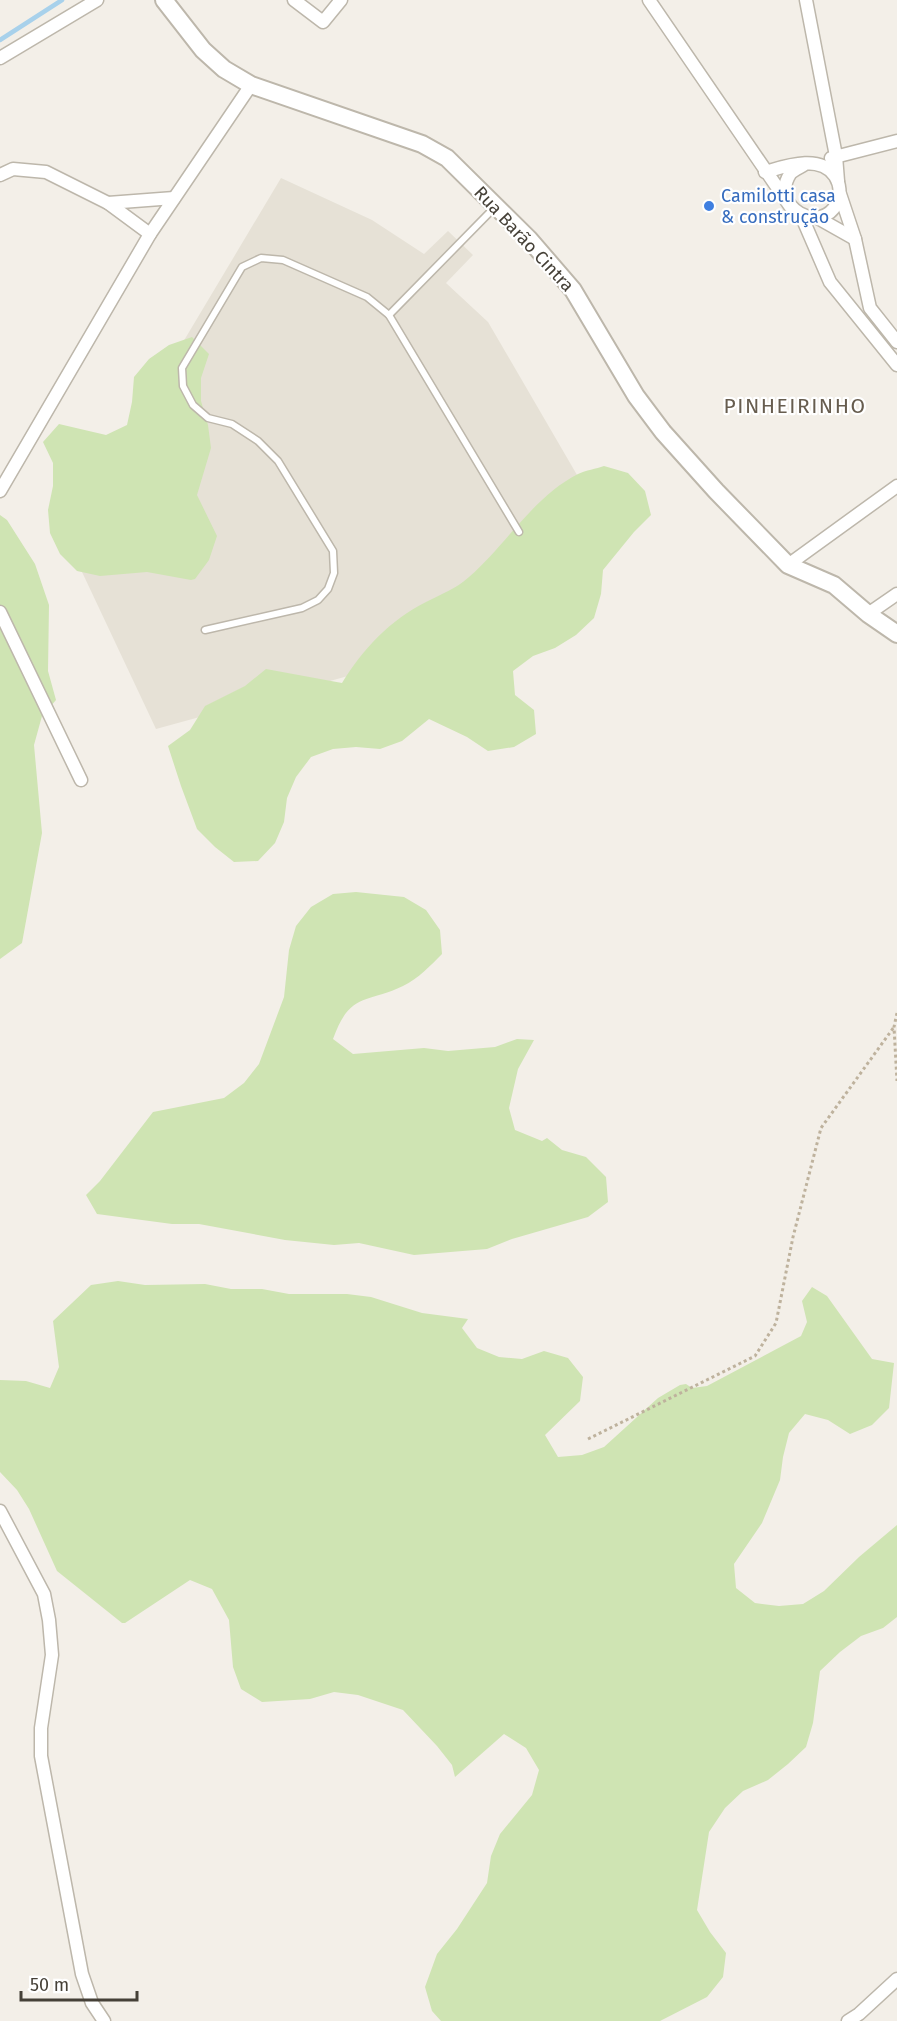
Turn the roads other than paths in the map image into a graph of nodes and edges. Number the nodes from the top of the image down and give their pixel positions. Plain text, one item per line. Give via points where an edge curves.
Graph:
1 (97, 0) edge
2 (164, 0) edge
3 (294, 0) edge
4 (341, 0) edge
5 (649, 0) edge
6 (806, 0) edge
7 (0, 58) edge
8 (252, 85) junction
9 (897, 141) edge
10 (836, 156) junction
11 (805, 164) junction
12 (819, 164) junction
13 (765, 172) junction
14 (0, 175) edge
15 (839, 188) junction
16 (174, 198) junction
17 (108, 203) junction
18 (496, 206) junction
19 (790, 206) junction
20 (801, 215) junction
21 (816, 218) junction
22 (150, 234) junction
23 (855, 239) junction
24 (389, 315) junction
25 (897, 342) edge
26 (897, 365) edge
27 (897, 486) edge
28 (0, 491) edge
29 (519, 532) dead end
30 (788, 565) junction
31 (897, 594) edge
32 (0, 612) edge
33 (868, 614) junction
34 (205, 630) dead end
35 (897, 634) edge
36 (81, 780) dead end
37 (0, 1511) edge
38 (897, 1979) edge
39 (104, 2021) edge
40 (848, 2021) edge

1 - 7 street
2 - 8 street, Rua Barão Cintra via 203,50 224,69
3 - 4 street via 323,22
5 - 13 street
6 - 10 street
8 - 16 street
8 - 18 street, Rua Barão Cintra via 422,144 447,158
9 - 10 street
10 - 12 street
10 - 15 street
11 - 12 street
11 - 13 street
11 - 19 street via 791,173 785,189
12 - 15 street via 831,170
13 - 19 street
14 - 17 street via 13,169 46,172
15 - 21 street via 836,205
15 - 23 street
16 - 17 street
16 - 22 street
17 - 22 street
18 - 24 lane
18 - 30 street, Rua Barão Cintra via 573,290 636,396 663,432
19 - 20 street
20 - 21 street
20 - 26 street via 830,282
21 - 23 street
22 - 28 street
23 - 25 street via 870,308
24 - 29 lane
24 - 34 lane via 367,297 283,260 261,258 242,267 182,368 183,386 193,405 208,418 232,424 258,441 278,461 333,551 334,573 318,600 302,608
27 - 30 street
30 - 33 street, Rua Barão Cintra via 834,585
31 - 33 street
32 - 36 street
33 - 35 street, Rua Barão Cintra
37 - 39 street via 46,1603 52,1654 40,1728 41,1756 82,1974 92,2003
38 - 40 street

